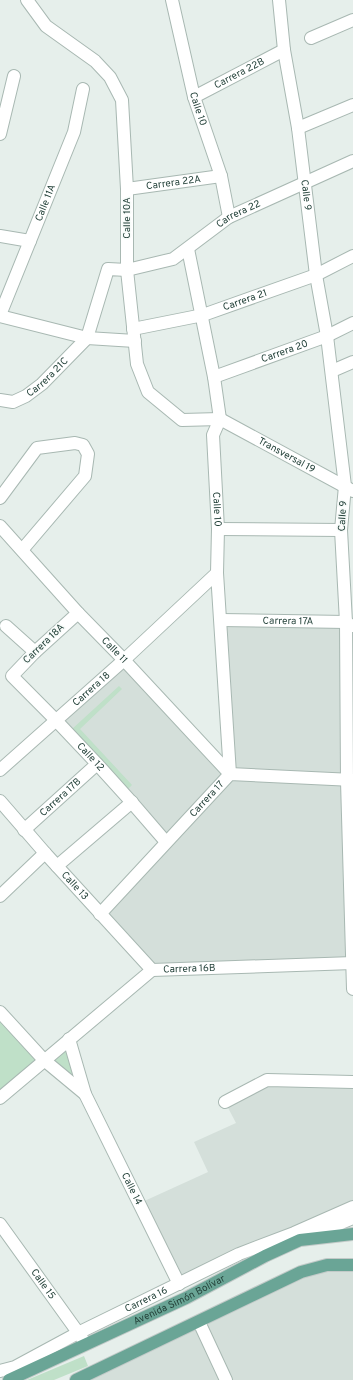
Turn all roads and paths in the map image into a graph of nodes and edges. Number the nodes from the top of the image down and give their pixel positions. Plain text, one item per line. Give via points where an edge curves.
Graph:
1 (27, 0) edge
2 (172, 0) edge
3 (279, 0) edge
4 (353, 20) edge
5 (312, 38) dead end
6 (284, 50) junction
7 (14, 76) dead end
8 (83, 89) dead end
9 (194, 97) junction
10 (353, 105) edge
11 (298, 128) junction
12 (0, 134) edge
13 (353, 161) edge
14 (221, 176) junction
15 (304, 183) junction
16 (127, 189) junction
17 (229, 217) junction
18 (0, 236) edge
19 (30, 242) junction
20 (188, 249) junction
21 (353, 256) edge
22 (127, 270) junction
23 (316, 275) junction
24 (202, 315) junction
25 (0, 316) edge
26 (353, 323) edge
27 (134, 335) junction
28 (327, 336) junction
29 (87, 338) junction
30 (353, 362) edge
31 (332, 371) junction
32 (214, 377) junction
33 (0, 400) edge
34 (220, 419) junction
35 (350, 487) edge
36 (0, 498) edge
37 (218, 529) junction
38 (341, 530) junction
39 (2, 533) edge
40 (22, 550) junction
41 (217, 574) junction
42 (78, 613) junction
43 (221, 620) junction
44 (350, 624) edge
45 (6, 626) dead end
46 (35, 652) junction
47 (124, 660) junction
48 (12, 676) joint
49 (56, 719) junction
50 (97, 764) junction
51 (0, 770) edge
52 (230, 774) junction
53 (350, 781) edge
54 (0, 801) edge
55 (132, 802) junction
56 (24, 830) junction
57 (166, 842) junction
58 (45, 853) junction
59 (57, 866) junction
60 (0, 896) edge
61 (100, 914) junction
62 (353, 963) edge
63 (152, 970) junction
64 (353, 988) edge
65 (0, 1012) edge
66 (69, 1039) junction
67 (33, 1048) junction
68 (44, 1060) junction
69 (26, 1076) junction
70 (353, 1082) edge
71 (86, 1094) junction
72 (0, 1098) edge
73 (225, 1102) dead end
74 (353, 1207) edge
75 (353, 1218) edge
76 (0, 1224) edge
77 (353, 1234) edge
78 (297, 1237) junction
79 (353, 1265) edge
80 (179, 1284) junction
81 (199, 1322) junction
82 (78, 1333) junction
83 (87, 1344) junction
84 (0, 1371) edge
85 (9, 1380) edge
86 (76, 1380) edge
87 (226, 1380) edge

1 - 16 street, Calle 10A via 46,26 95,61 110,77 122,100
2 - 9 street, Calle 10
3 - 6 street, Calle 9
4 - 5 street
6 - 9 street, Carrera 22B
6 - 11 street, Calle 9
7 - 12 street
8 - 19 street, Calle 11A via 74,132
9 - 14 street, Calle 10
10 - 11 street
11 - 15 street, Calle 9
13 - 15 street, Carrera 22
14 - 16 street, Carrera 22A
14 - 17 street, Calle 10
15 - 17 street, Carrera 22
15 - 23 street, Calle 9
16 - 22 street, Calle 10A
17 - 20 street, Carrera 22
18 - 19 street
19 - 25 street, Calle 11A
20 - 22 street, Carrera 22 via 173,259
20 - 24 street, Calle 10
21 - 23 street, Carrera 21
22 - 27 street, Calle 10A
22 - 29 street via 108,269
23 - 24 street, Carrera 21
23 - 28 street, Calle 9
24 - 27 street, Carrera 21
24 - 32 street, Calle 10
25 - 29 street
26 - 28 street, Carrera 20
27 - 29 street
27 - 34 street, Calle 10A via 137,364 148,392 182,420
28 - 31 street, Calle 9
28 - 32 street, Carrera 20
29 - 33 street, Carrera 21C via 42,384 26,396 13,402
30 - 31 street
31 - 35 street, Calle 9
32 - 34 street, Calle 10
34 - 35 street, Transversal 19
34 - 37 street, Calle 10 via 213,435
35 - 38 street, Calle 9
36 - 40 street via 37,448 75,443 83,445 88,454 85,476
37 - 38 street
37 - 41 street, Calle 10
38 - 44 street, Calle 9
39 - 40 street, Calle 11
40 - 42 street, Calle 11
41 - 43 street, Calle 10
41 - 47 street, Carrera 18
42 - 46 street, Carrera 18A
42 - 47 street, Calle 11
43 - 44 street, Carrera 17A
43 - 52 street, Calle 10
44 - 53 street, Calle 9
45 - 46 street
46 - 48 street, Carrera 18A
47 - 49 street, Carrera 18
47 - 52 street, Calle 11
48 - 49 street, Calle 12
49 - 50 street, Calle 12
49 - 51 street, Carrera 18
50 - 55 street, Calle 12
50 - 56 street, Carrera 17B
52 - 53 street, Carrera 17
52 - 57 street, Carrera 17
53 - 62 street, Calle 9
54 - 56 street, Calle 13
55 - 57 street, Calle 12
55 - 59 street
56 - 58 street, Calle 13
57 - 61 street, Carrera 17
58 - 59 street, Calle 13
58 - 60 street
59 - 61 street, Calle 13
61 - 63 street, Calle 13
62 - 63 street, Carrera 16B
62 - 64 street, Calle 9
63 - 66 street, Carrera 16B
65 - 67 street, Calle 14
66 - 68 street, Carrera 16B
66 - 71 street, Calle 14
67 - 68 street, Calle 14
67 - 69 street via 32,1061
68 - 69 street, Carrera 16B
68 - 71 street, Calle 14
69 - 72 street, Carrera 16B
70 - 73 street via 267,1080
71 - 80 street, Calle 14
74 - 78 street, Carrera 16
75 - 78 street, Carrera 16
76 - 82 street, Calle 15
77 - 78 main road, Avenida Simón Bolívar
78 - 80 street, Carrera 16 via 246,1251
78 - 83 main road, Avenida Simón Bolívar via 186,1298
79 - 81 main road via 327,1265 302,1272
80 - 82 street, Carrera 16
81 - 86 main road
81 - 87 street
82 - 83 street, Calle 15
82 - 84 street, Carrera 16 via 15,1367
83 - 85 main road, Avenida Simón Bolívar

